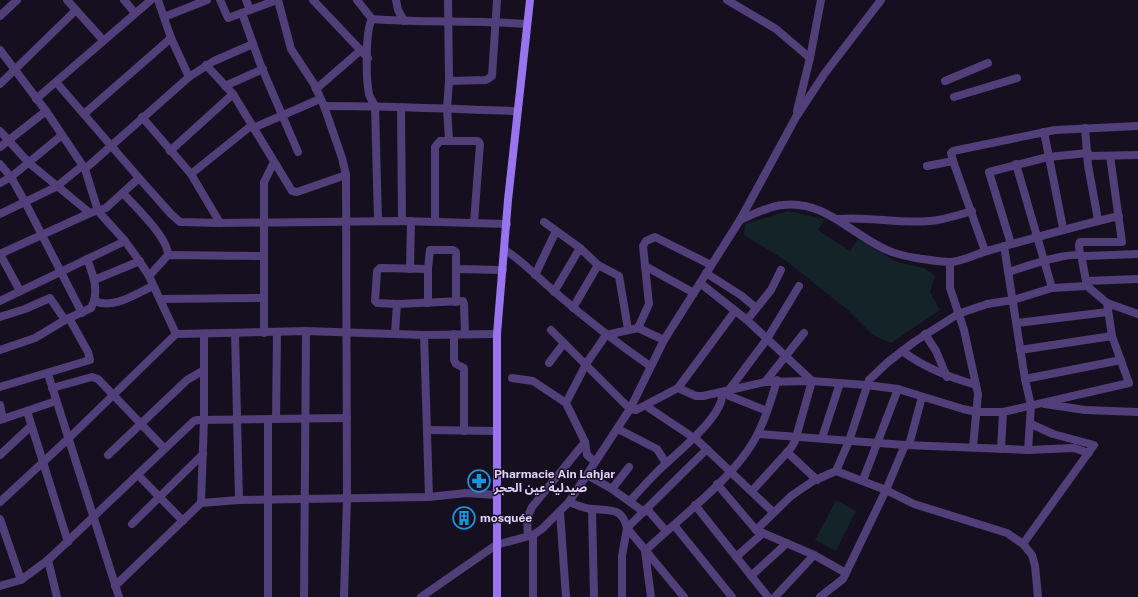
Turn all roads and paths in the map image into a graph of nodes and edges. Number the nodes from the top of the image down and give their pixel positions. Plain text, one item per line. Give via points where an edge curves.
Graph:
1 (17, 0) edge
2 (67, 0) edge
3 (124, 0) edge
4 (151, 0) edge
5 (158, 0) edge
6 (207, 0) edge
7 (220, 0) edge
8 (246, 0) edge
9 (313, 0) edge
10 (357, 0) edge
11 (396, 0) edge
12 (448, 0) edge
13 (497, 0) edge
14 (530, 0) edge
15 (727, 0) edge
16 (821, 0) edge
17 (881, 0) edge
18 (279, 1) edge
19 (76, 10) junction
20 (250, 10) junction
21 (135, 13) junction
22 (242, 13) junction
23 (0, 16) edge
24 (164, 17) junction
25 (372, 19) junction
26 (404, 21) junction
27 (448, 22) junction
28 (495, 22) junction
29 (527, 24) junction
30 (171, 38) junction
31 (103, 40) junction
32 (253, 44) junction
33 (0, 50) edge
34 (361, 50) junction
35 (368, 58) junction
36 (810, 58) junction
37 (988, 63) dead end
38 (206, 65) junction
39 (263, 69) junction
40 (14, 70) junction
41 (189, 78) junction
42 (1018, 78) dead end
43 (449, 81) junction
44 (945, 81) dead end
45 (56, 82) junction
46 (0, 84) edge
47 (225, 86) junction
48 (316, 89) junction
49 (233, 94) junction
50 (954, 98) dead end
51 (36, 99) junction
52 (322, 102) junction
53 (375, 106) junction
54 (401, 108) junction
55 (447, 108) junction
56 (46, 111) junction
57 (517, 111) junction
58 (84, 114) junction
59 (283, 114) junction
60 (142, 117) junction
61 (796, 117) junction
62 (1138, 126) edge
63 (253, 127) junction
64 (1085, 128) junction
65 (0, 131) edge
66 (1044, 132) junction
67 (62, 135) junction
68 (9, 140) junction
69 (449, 140) junction
70 (112, 146) junction
71 (0, 147) edge
72 (170, 151) junction
73 (298, 152) dead end
74 (1088, 155) junction
75 (1138, 155) edge
76 (1110, 156) junction
77 (1048, 157) junction
78 (953, 161) junction
79 (274, 162) junction
80 (29, 163) junction
81 (0, 164) edge
82 (1016, 164) junction
83 (927, 166) dead end
84 (84, 168) junction
85 (191, 174) junction
86 (346, 175) junction
87 (11, 177) junction
88 (139, 178) junction
89 (0, 183) edge
90 (56, 187) junction
91 (123, 193) junction
92 (25, 202) junction
93 (972, 211) junction
94 (94, 212) junction
95 (0, 214) edge
96 (1119, 216) junction
97 (838, 219) junction
98 (740, 220) junction
99 (1098, 220) junction
100 (346, 221) junction
101 (378, 221) junction
102 (406, 221) junction
103 (264, 222) junction
104 (435, 222) junction
105 (474, 222) junction
106 (544, 222) dead end
107 (220, 223) junction
108 (507, 224) junction
109 (1063, 228) junction
110 (556, 231) junction
111 (42, 235) junction
112 (1038, 238) junction
113 (125, 241) junction
114 (1007, 246) junction
115 (580, 248) junction
116 (505, 250) junction
117 (985, 251) junction
118 (0, 254) edge
119 (1138, 254) edge
120 (168, 255) junction
121 (264, 256) junction
122 (1082, 256) junction
123 (87, 259) junction
124 (140, 261) junction
125 (950, 262) junction
126 (1044, 262) junction
127 (598, 265) junction
128 (645, 266) junction
129 (410, 269) junction
130 (428, 269) junction
131 (456, 269) junction
132 (708, 269) junction
133 (503, 270) junction
134 (781, 270) dead end
135 (60, 271) junction
136 (1008, 272) junction
137 (535, 275) junction
138 (149, 276) junction
139 (1138, 279) edge
140 (94, 280) junction
141 (700, 283) junction
142 (1086, 284) junction
143 (153, 286) junction
144 (799, 286) dead end
145 (1052, 288) junction
146 (20, 291) junction
147 (554, 292) junction
148 (694, 293) junction
149 (264, 298) junction
150 (160, 299) junction
151 (1013, 300) junction
152 (0, 301) edge
153 (95, 302) junction
154 (456, 302) junction
155 (428, 303) junction
156 (397, 304) junction
157 (573, 308) junction
158 (756, 308) junction
159 (1107, 308) junction
160 (735, 311) junction
161 (82, 313) junction
162 (958, 314) junction
163 (1138, 314) edge
164 (0, 317) edge
165 (67, 319) junction
166 (747, 320) junction
167 (1017, 323) junction
168 (638, 328) junction
169 (628, 329) junction
170 (551, 330) dead end
171 (306, 331) junction
172 (277, 332) junction
173 (345, 332) junction
174 (235, 333) junction
175 (264, 333) junction
176 (804, 333) dead end
177 (176, 334) junction
178 (204, 334) junction
179 (395, 334) junction
180 (454, 334) junction
181 (465, 334) junction
182 (497, 334) junction
183 (925, 334) junction
184 (424, 335) junction
185 (606, 335) junction
186 (1112, 336) junction
187 (767, 338) junction
188 (664, 340) junction
189 (564, 343) junction
190 (0, 350) edge
191 (1020, 350) junction
192 (902, 351) junction
193 (786, 356) junction
194 (1121, 360) junction
195 (88, 362) junction
196 (549, 363) dead end
197 (586, 364) junction
198 (650, 366) junction
199 (204, 370) junction
200 (48, 374) junction
201 (947, 377) junction
202 (95, 378) junction
203 (512, 378) dead end
204 (1025, 379) junction
205 (778, 380) junction
206 (766, 382) junction
207 (812, 382) junction
208 (840, 383) junction
209 (866, 385) junction
210 (976, 385) junction
211 (0, 387) edge
212 (52, 388) junction
213 (678, 388) junction
214 (898, 389) junction
215 (725, 391) junction
216 (113, 395) junction
217 (922, 397) junction
218 (56, 402) junction
219 (566, 403) junction
220 (1043, 404) junction
221 (0, 405) edge
222 (646, 406) junction
223 (1031, 406) junction
224 (630, 409) junction
225 (767, 410) junction
226 (27, 411) junction
227 (978, 412) junction
228 (1003, 412) junction
229 (1138, 412) edge
230 (347, 418) junction
231 (1, 419) edge
232 (204, 419) junction
233 (272, 419) junction
234 (306, 419) junction
235 (238, 420) junction
236 (140, 424) junction
237 (1031, 424) junction
238 (31, 426) junction
239 (618, 429) junction
240 (427, 430) junction
241 (464, 431) junction
242 (496, 431) junction
243 (758, 434) junction
244 (795, 437) junction
245 (822, 438) junction
246 (68, 439) junction
247 (694, 439) junction
248 (849, 441) junction
249 (585, 442) junction
250 (878, 444) junction
251 (907, 445) junction
252 (973, 447) junction
253 (164, 448) junction
254 (706, 449) junction
255 (1001, 449) junction
256 (1028, 450) junction
257 (787, 452) junction
258 (1089, 453) junction
259 (203, 454) junction
260 (0, 455) edge
261 (108, 455) dead end
262 (43, 462) junction
263 (595, 462) junction
264 (666, 463) junction
265 (629, 468) dead end
266 (730, 471) junction
267 (836, 471) junction
268 (138, 475) junction
269 (587, 475) junction
270 (817, 480) junction
271 (863, 480) junction
272 (717, 484) junction
273 (612, 489) junction
274 (886, 490) junction
275 (752, 491) junction
276 (496, 495) junction
277 (160, 497) junction
278 (429, 497) junction
279 (347, 498) junction
280 (267, 499) junction
281 (305, 499) junction
282 (239, 500) junction
283 (630, 501) junction
284 (0, 502) edge
285 (569, 502) junction
286 (201, 503) junction
287 (695, 505) junction
288 (592, 509) junction
289 (646, 510) junction
290 (560, 512) junction
291 (773, 512) junction
292 (0, 519) edge
293 (92, 519) junction
294 (183, 521) junction
295 (132, 524) dead end
296 (674, 525) junction
297 (627, 528) junction
298 (666, 530) junction
299 (759, 531) junction
300 (530, 535) junction
301 (68, 542) junction
302 (787, 543) junction
303 (1023, 544) junction
304 (496, 545) junction
305 (645, 552) junction
306 (814, 555) junction
307 (736, 557) junction
308 (48, 560) junction
309 (846, 573) junction
310 (751, 576) junction
311 (21, 580) junction
312 (0, 586) edge
313 (115, 586) junction
314 (426, 595) edge
315 (57, 597) edge
316 (119, 597) edge
317 (268, 597) edge
318 (304, 597) edge
319 (344, 597) edge
320 (497, 597) edge
321 (533, 597) edge
322 (566, 597) edge
323 (594, 597) edge
324 (622, 597) edge
325 (651, 597) edge
326 (684, 597) edge
327 (732, 597) edge
328 (768, 597) edge
329 (775, 597) edge
330 (820, 597) edge
331 (1038, 597) edge

1 - 23 street
2 - 19 street
3 - 21 street
4 - 21 street
5 - 24 street
6 - 24 street
7 - 22 street via 227,18
8 - 20 street
9 - 34 street
10 - 25 street
11 - 26 street
12 - 27 street
13 - 28 street
14 - 29 main road
15 - 36 street via 776,29
16 - 36 street
17 - 61 street via 825,73
18 - 20 street
18 - 48 street via 291,49
19 - 31 street
19 - 40 street
20 - 22 street
21 - 31 street
22 - 32 street
24 - 30 street
25 - 26 street
25 - 35 street via 368,32
26 - 27 street
27 - 28 street
27 - 43 street
28 - 29 street
28 - 43 street via 491,78
29 - 57 main road
30 - 41 street
30 - 58 street
31 - 45 street
32 - 38 street
32 - 39 street
33 - 40 street
34 - 35 street
34 - 48 street
35 - 53 street via 369,93
36 - 61 street
37 - 44 street
38 - 41 street
38 - 47 street
39 - 47 street
39 - 59 street
40 - 46 street
40 - 51 street
41 - 60 street
42 - 50 street
43 - 55 street
45 - 51 street
45 - 58 street
47 - 49 street
48 - 52 street
49 - 63 street
49 - 72 street
51 - 56 street
52 - 53 street
52 - 59 street
52 - 86 street
53 - 54 street
53 - 101 street
54 - 55 street
54 - 102 street
55 - 57 street
55 - 69 street
56 - 67 street
56 - 68 street
57 - 108 main road
58 - 70 street
59 - 63 street
59 - 73 street
60 - 70 street
60 - 72 street
61 - 98 street
62 - 64 street
63 - 79 street
63 - 85 street
64 - 66 street
64 - 74 street
65 - 68 street
66 - 77 street
66 - 78 street via 953,151
67 - 80 street
67 - 84 street
68 - 71 street
68 - 80 street
69 - 104 street via 440,141 435,150
69 - 105 street via 478,141 480,144
70 - 84 street
70 - 88 street
72 - 85 street
74 - 76 street
74 - 77 street
74 - 99 street
75 - 76 street
76 - 96 street
77 - 82 street
77 - 109 street
78 - 83 street
78 - 93 street
79 - 86 street via 294,192
79 - 103 street via 264,182
80 - 87 street
80 - 90 street
81 - 87 street
82 - 112 street
82 - 114 street via 989,172
84 - 90 street
84 - 94 street
85 - 107 street
86 - 100 street
87 - 89 street
87 - 92 street
88 - 91 street
88 - 107 street via 180,222
90 - 92 street
90 - 94 street
91 - 94 street via 106,208
91 - 120 street via 159,234
92 - 95 street
92 - 111 street
93 - 97 street via 931,221
93 - 117 street
94 - 111 street
94 - 113 street
96 - 99 street
96 - 122 street via 1122,242 1080,242
97 - 98 street via 816,208 784,205
97 - 125 street via 867,239 898,254
98 - 132 street
99 - 109 street
100 - 101 street
100 - 103 street
100 - 173 street
101 - 102 street
102 - 104 street
102 - 129 street
103 - 107 street
103 - 121 street
104 - 105 street
105 - 108 street
106 - 110 street
108 - 116 main road
109 - 112 street
110 - 115 street
110 - 137 street
111 - 118 street
111 - 135 street
112 - 114 street
112 - 126 street
113 - 123 street
113 - 124 street
114 - 117 street
114 - 136 street
115 - 127 street
115 - 147 street
116 - 133 main road
116 - 137 street
117 - 125 street
118 - 146 street
119 - 122 street
120 - 121 street
120 - 138 street
121 - 149 street
122 - 126 street via 1065,256
122 - 142 street
123 - 135 street
123 - 140 street
124 - 138 street
124 - 140 street
125 - 162 street via 950,288
126 - 136 street
126 - 145 street
127 - 157 street
127 - 169 street via 618,276
128 - 132 street via 643,246 646,241 655,237
128 - 148 street
128 - 168 street via 649,304
129 - 130 street
129 - 156 street via 380,268 377,271 375,301
130 - 131 street via 429,251 453,250 456,253
130 - 155 street
131 - 133 street
131 - 154 street
132 - 141 street
132 - 158 street
133 - 182 main road
134 - 158 street via 771,290
135 - 146 street
135 - 161 street
136 - 151 street
137 - 147 street
138 - 143 street
139 - 142 street
140 - 153 street
141 - 148 street
141 - 160 street
142 - 145 street
142 - 159 street
143 - 150 street
143 - 153 street via 110,304
144 - 187 street
145 - 151 street
146 - 152 street
147 - 157 street
148 - 188 street
149 - 150 street
149 - 175 street
150 - 177 street
151 - 162 street via 987,304
151 - 167 street
153 - 161 street via 92,308
154 - 155 street
154 - 181 street via 462,301 464,304
155 - 156 street
156 - 179 street
157 - 185 street
158 - 166 street
159 - 163 street
159 - 167 street
159 - 186 street
160 - 166 street
160 - 213 street
161 - 165 street
162 - 183 street
162 - 210 street
164 - 165 street via 50,298
165 - 190 street via 35,338
165 - 195 street via 90,357
166 - 187 street
167 - 191 street
168 - 169 street
168 - 188 street
169 - 185 street
170 - 189 street
171 - 172 street
171 - 173 street
171 - 234 street
172 - 175 street
172 - 233 street
173 - 179 street
173 - 230 street
174 - 175 street
174 - 178 street
174 - 235 street
176 - 193 street
177 - 178 street
177 - 216 street
178 - 199 street
179 - 184 street
180 - 181 street
180 - 184 street
180 - 241 street via 454,360 464,368
181 - 182 street
182 - 242 main road
183 - 192 street
183 - 201 street via 936,351
184 - 240 street
185 - 197 street
185 - 198 street
186 - 191 street
186 - 194 street
187 - 193 street
187 - 215 street
188 - 198 street
189 - 196 street
189 - 197 street
191 - 204 street
192 - 201 street
192 - 209 street via 872,375
193 - 206 street
193 - 207 street
194 - 204 street
194 - 220 street via 1129,383
195 - 200 street
195 - 202 street
197 - 219 street
197 - 224 street
198 - 224 street
199 - 232 street
199 - 236 street via 187,380
200 - 211 street
200 - 212 street
201 - 210 street
202 - 212 street
202 - 216 street
203 - 219 street via 533,381
204 - 223 street
205 - 206 street
205 - 207 street
205 - 225 street
206 - 215 street
207 - 208 street
207 - 244 street
208 - 209 street
208 - 245 street
209 - 214 street
209 - 248 street
210 - 227 street
212 - 218 street
213 - 215 street via 696,396
213 - 222 street
214 - 217 street
214 - 250 street
215 - 225 street via 729,396
215 - 247 street via 720,404
216 - 236 street
216 - 246 street
217 - 227 street via 947,406
217 - 251 street
218 - 226 street
218 - 246 street
219 - 249 street
220 - 223 street
220 - 229 street via 1072,409
221 - 231 street
222 - 224 street via 636,410
222 - 247 street
223 - 228 street
223 - 237 street
224 - 239 street
225 - 243 street
226 - 231 street
226 - 238 street
227 - 228 street
227 - 252 street
228 - 255 street
230 - 234 street
230 - 279 street
232 - 235 street
232 - 253 street via 194,422
232 - 259 street
233 - 234 street
233 - 235 street
233 - 280 street
234 - 281 street
235 - 282 street
236 - 253 street
236 - 261 street
237 - 256 street
237 - 258 street via 1053,434 1094,445
238 - 260 street
238 - 262 street
239 - 263 street
239 - 264 street via 657,449
240 - 241 street
240 - 278 street
241 - 242 street
242 - 276 main road
243 - 244 street
243 - 266 street
244 - 245 street
244 - 257 street
245 - 248 street
246 - 262 street
246 - 293 street
247 - 254 street
247 - 264 street
248 - 250 street
248 - 267 street
249 - 263 street via 587,455
249 - 300 street via 530,511 526,518
250 - 251 street
250 - 271 street
251 - 252 street
251 - 274 street
252 - 255 street
253 - 268 street
254 - 266 street
254 - 289 street
255 - 256 street
256 - 258 street via 1074,448
257 - 270 street
257 - 275 street
258 - 303 street
259 - 277 street
259 - 286 street
262 - 284 street
262 - 301 street
263 - 269 street
264 - 283 street
265 - 273 street
266 - 272 street
266 - 275 street
267 - 270 street
267 - 271 street
268 - 277 street
268 - 293 street
269 - 273 street
269 - 285 street
270 - 291 street via 791,496
271 - 274 street
272 - 287 street
272 - 299 street
273 - 283 street
274 - 303 street via 914,504 1007,533
274 - 309 street
275 - 291 street
276 - 278 street via 466,493
276 - 304 main road
277 - 294 street
277 - 295 street
278 - 279 street
279 - 281 street
279 - 319 street
280 - 281 street
280 - 282 street
280 - 317 street
281 - 318 street
282 - 286 street
283 - 289 street
285 - 288 street
285 - 290 street
286 - 294 street
287 - 296 street
287 - 307 street
288 - 297 street via 619,512
288 - 323 street
289 - 297 street
289 - 298 street
290 - 300 street via 542,529
290 - 322 street
291 - 299 street
292 - 311 street
293 - 301 street
293 - 313 street
294 - 313 street
296 - 298 street
296 - 327 street
297 - 305 street
297 - 324 street via 622,556
298 - 305 street
299 - 302 street
299 - 307 street
300 - 304 street
300 - 321 street
301 - 308 street
302 - 306 street
302 - 310 street
303 - 331 street via 1032,554
304 - 314 street
304 - 320 main road
305 - 325 street
305 - 326 street
306 - 309 street
306 - 329 street
307 - 310 street
308 - 311 street
308 - 315 street
309 - 330 street via 844,579
310 - 328 street
311 - 312 street
313 - 316 street

